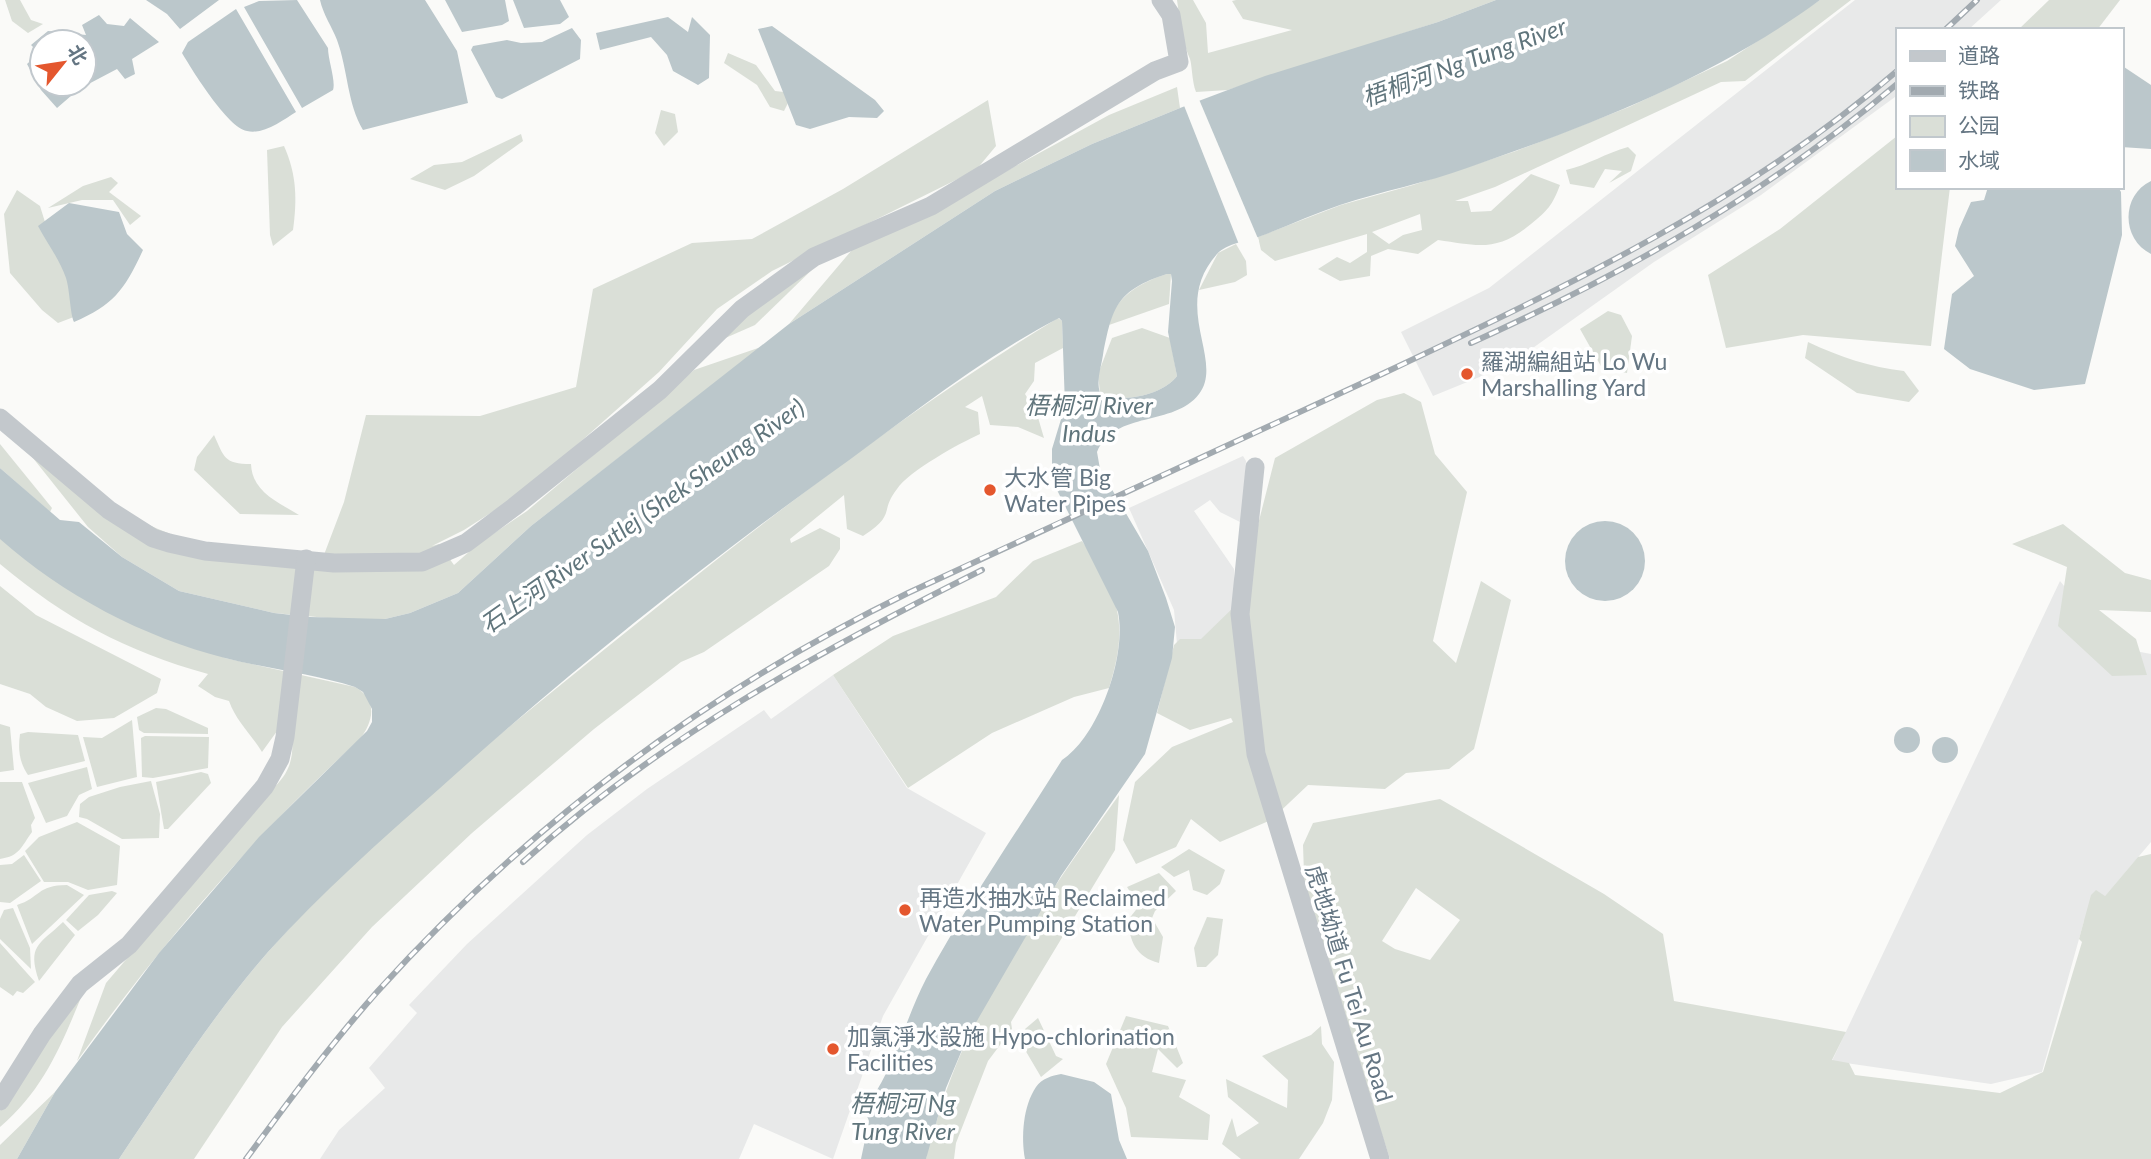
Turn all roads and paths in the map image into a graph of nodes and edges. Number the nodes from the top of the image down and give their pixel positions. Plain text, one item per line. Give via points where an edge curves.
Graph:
1 (1161, 0) edge
2 (0, 418) edge
3 (1255, 467) dead end
4 (305, 566) junction
5 (0, 1101) edge
6 (1380, 1159) edge

1 - 4 street via 1171,15 1179,62 1155,71 931,206 814,257 742,309 660,390 466,543 422,562
2 - 4 street via 109,510 153,538
3 - 6 street, 虎地坳道 Fu Tei Au Road via 1240,614 1252,733
4 - 5 street via 283,748 265,786 129,945 80,984

